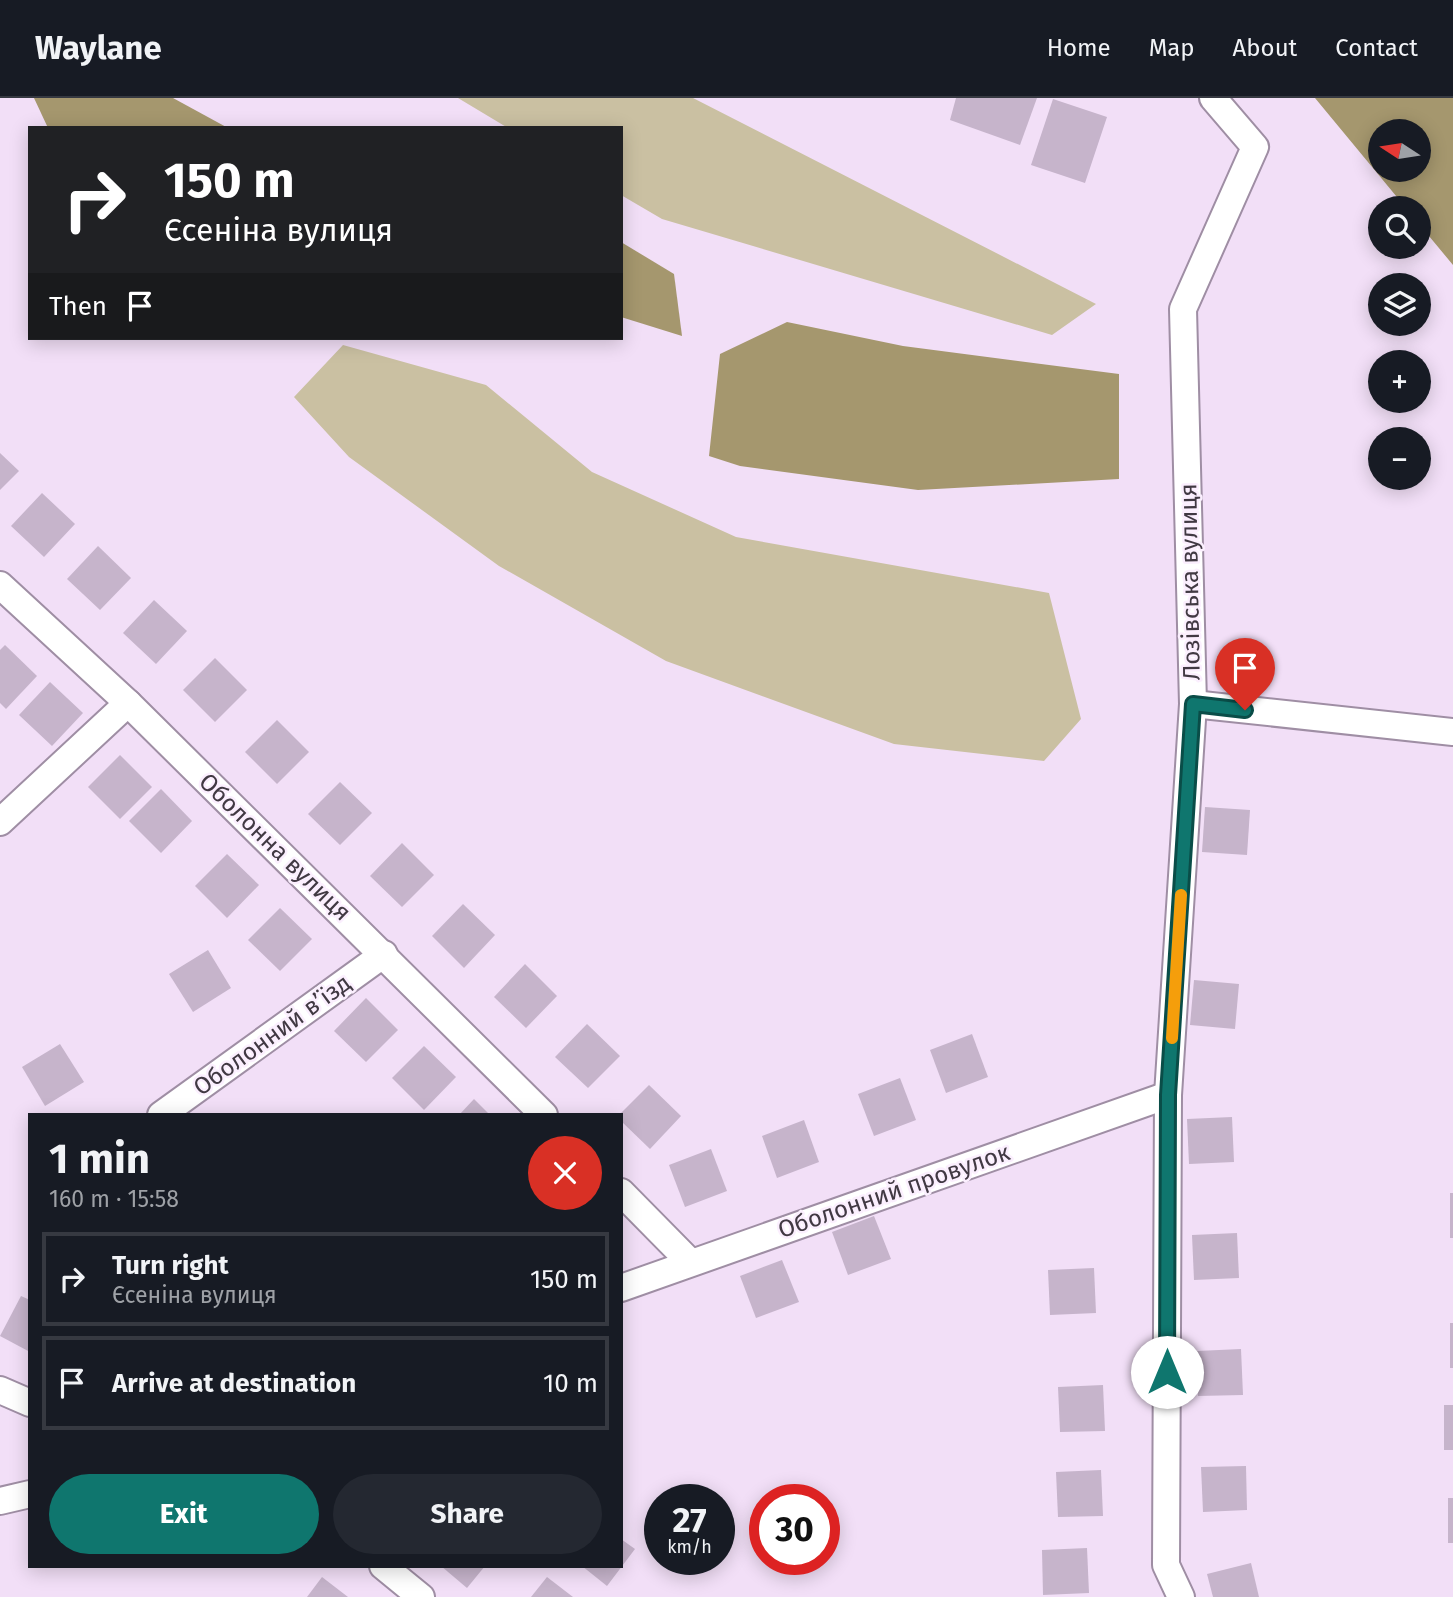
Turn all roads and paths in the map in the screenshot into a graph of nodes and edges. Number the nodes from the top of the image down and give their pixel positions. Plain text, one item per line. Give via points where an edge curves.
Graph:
1 (1213, 98) edge
2 (0, 585) edge
3 (128, 703) junction
4 (1193, 704) junction
5 (1453, 733) edge
6 (0, 822) edge
7 (384, 954) junction
8 (1168, 1095) junction
9 (164, 1113) edge
10 (542, 1113) edge
11 (623, 1194) edge
12 (690, 1262) junction
13 (623, 1287) edge
14 (0, 1390) edge
15 (28, 1402) edge
16 (28, 1495) edge
17 (0, 1502) edge
18 (385, 1568) edge
19 (421, 1597) edge
20 (1181, 1597) edge

1 - 4 street, Лозівська вулиця via 1255,147 1184,309
2 - 3 street, Оболонна вулиця
3 - 6 street
3 - 7 street, Оболонна вулиця
4 - 5 street
4 - 8 street, Лозівська вулиця
7 - 9 street, Оболонний в’їзд
7 - 10 street, Оболонна вулиця
8 - 12 street, Оболонний провулок
8 - 20 street, Лозівська вулиця via 1166,1565
11 - 12 street
12 - 13 street, Оболонний провулок
14 - 15 street
16 - 17 street
18 - 19 street

